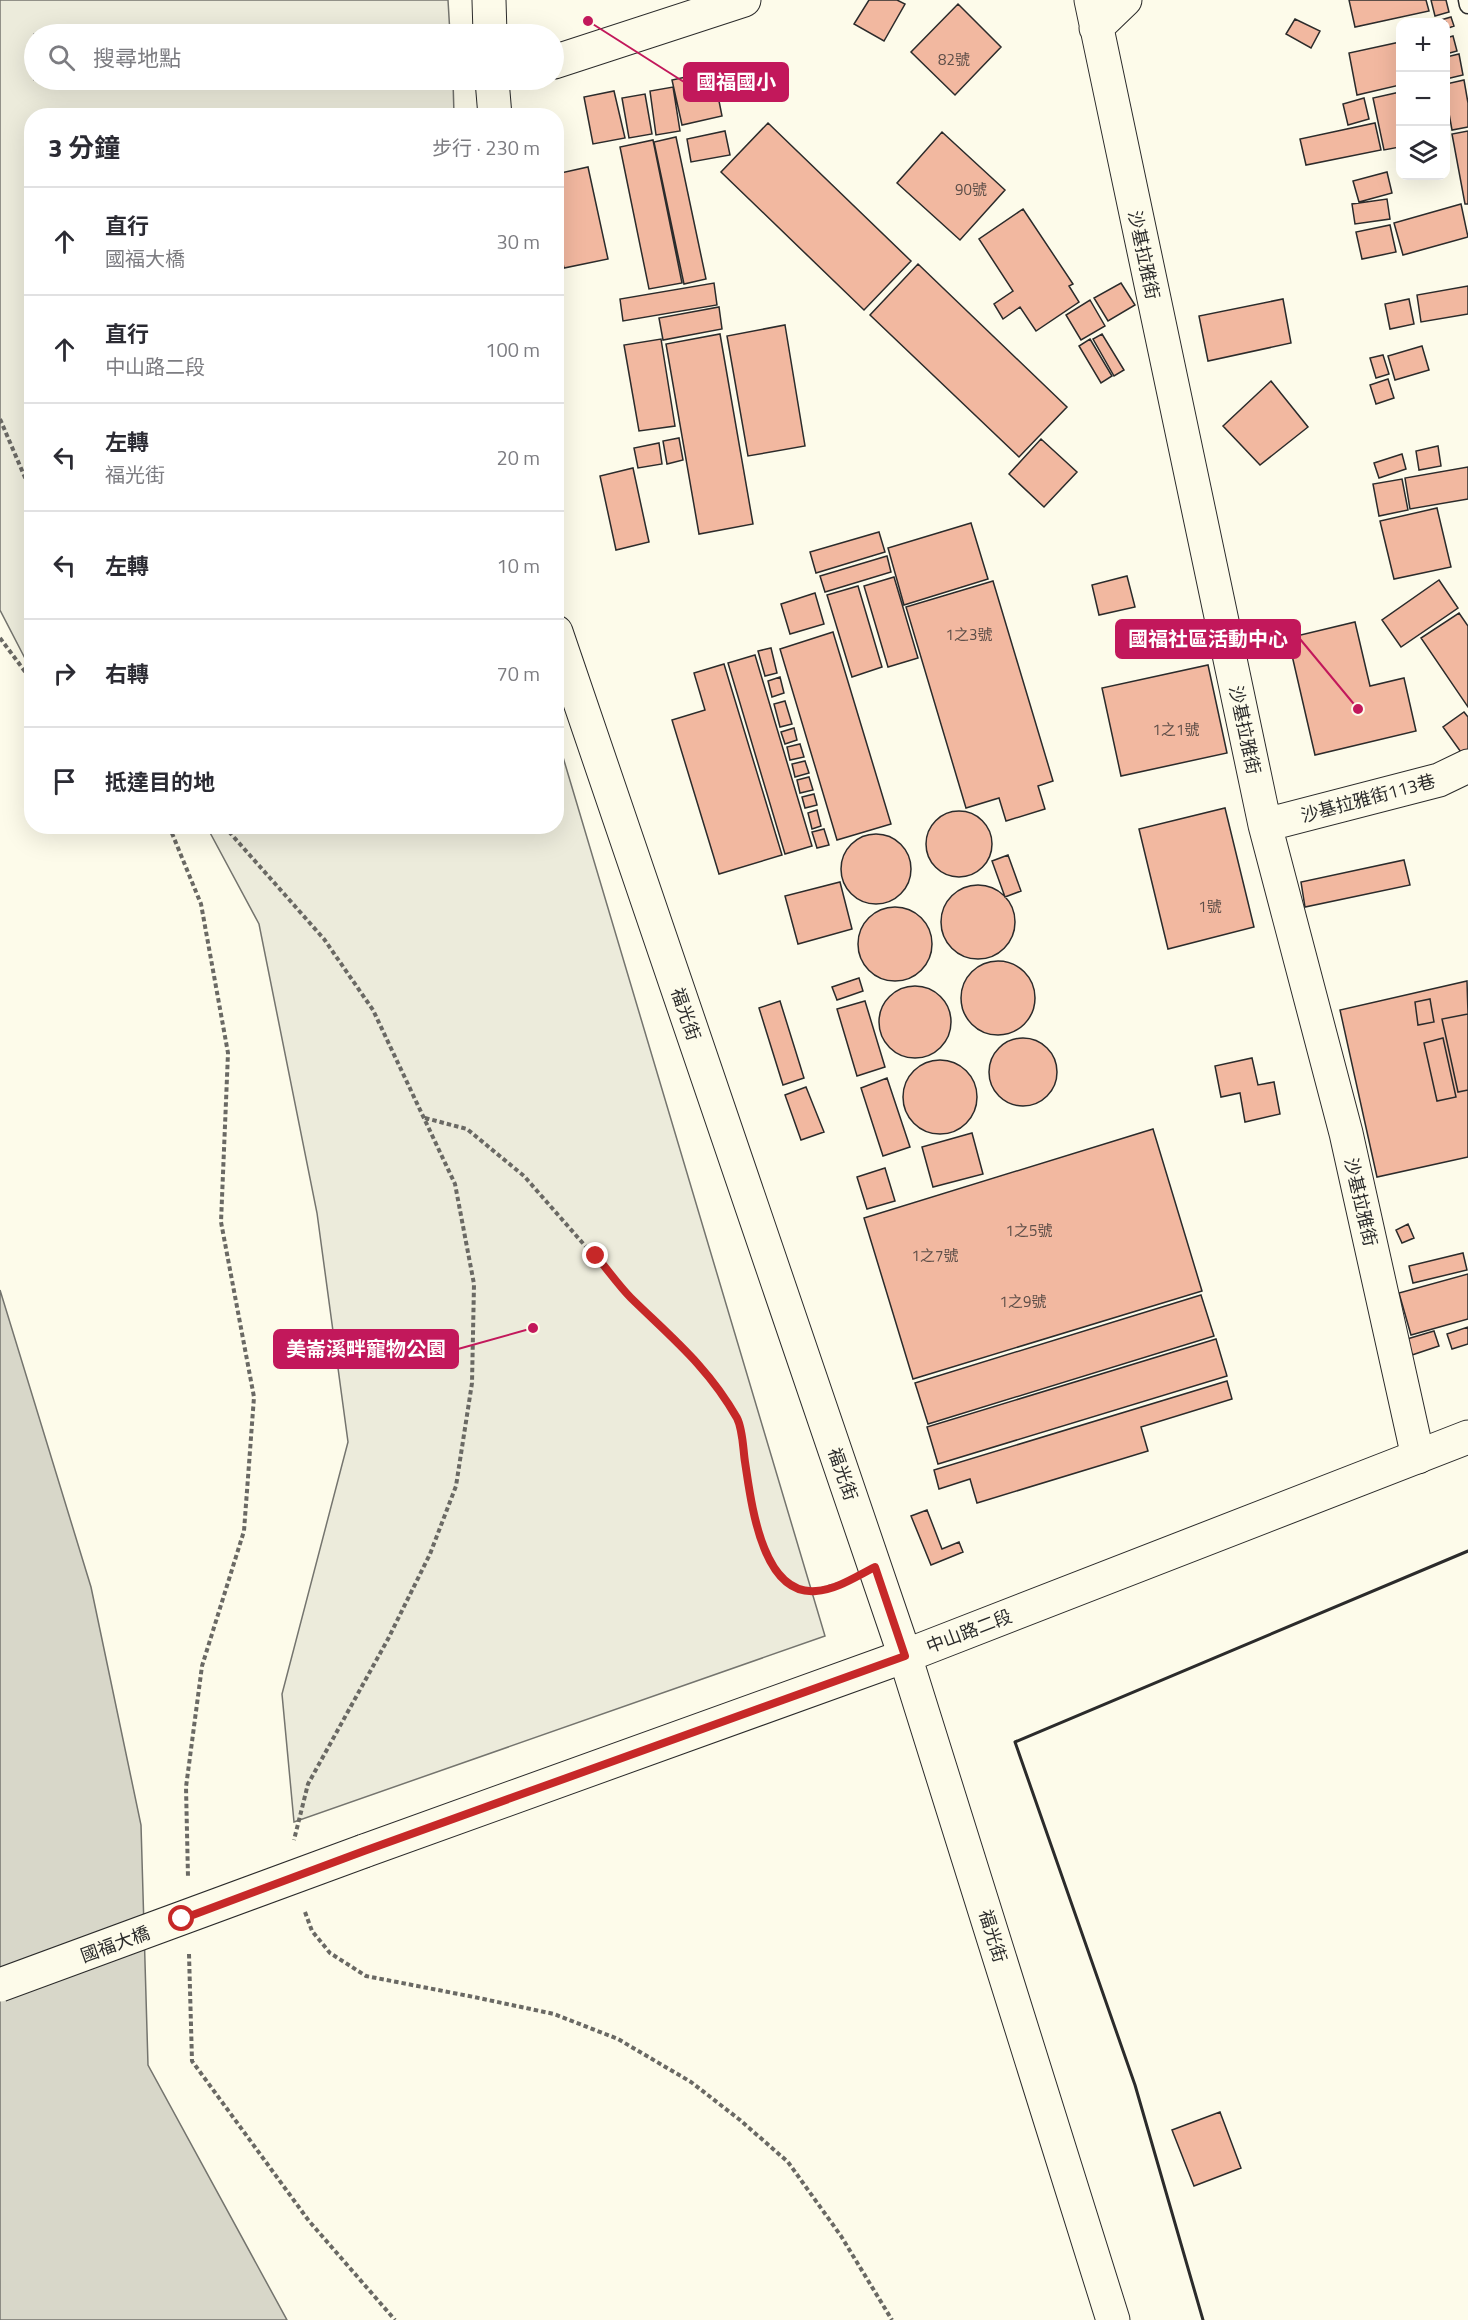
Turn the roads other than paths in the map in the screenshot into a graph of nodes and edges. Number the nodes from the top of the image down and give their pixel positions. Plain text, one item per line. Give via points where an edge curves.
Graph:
1 (489, 0) edge
2 (744, 0) edge
3 (1125, 0) edge
4 (1467, 0) edge
5 (1468, 5) edge
6 (1093, 14) edge
7 (490, 24) edge
8 (564, 59) edge
9 (494, 90) edge
10 (495, 108) edge
11 (564, 655) edge
12 (1468, 766) edge
13 (1265, 825) junction
14 (1468, 1437) edge
15 (1418, 1456) junction
16 (905, 1656) junction
17 (364, 1851) joint
18 (0, 1985) edge
19 (1113, 2320) edge

1 - 7 street
2 - 8 street
3 - 6 street
4 - 5 lane
6 - 13 street, 沙基拉雅街
9 - 10 street
11 - 16 street, 福光街
12 - 13 street, 沙基拉雅街113巷 via 1439,780
13 - 15 street, 沙基拉雅街 via 1346,1133
14 - 15 street, 中山路二段
15 - 16 street, 中山路二段
16 - 17 street, 中山路二段
16 - 19 street, 福光街
17 - 18 street, 國福大橋, bridge

